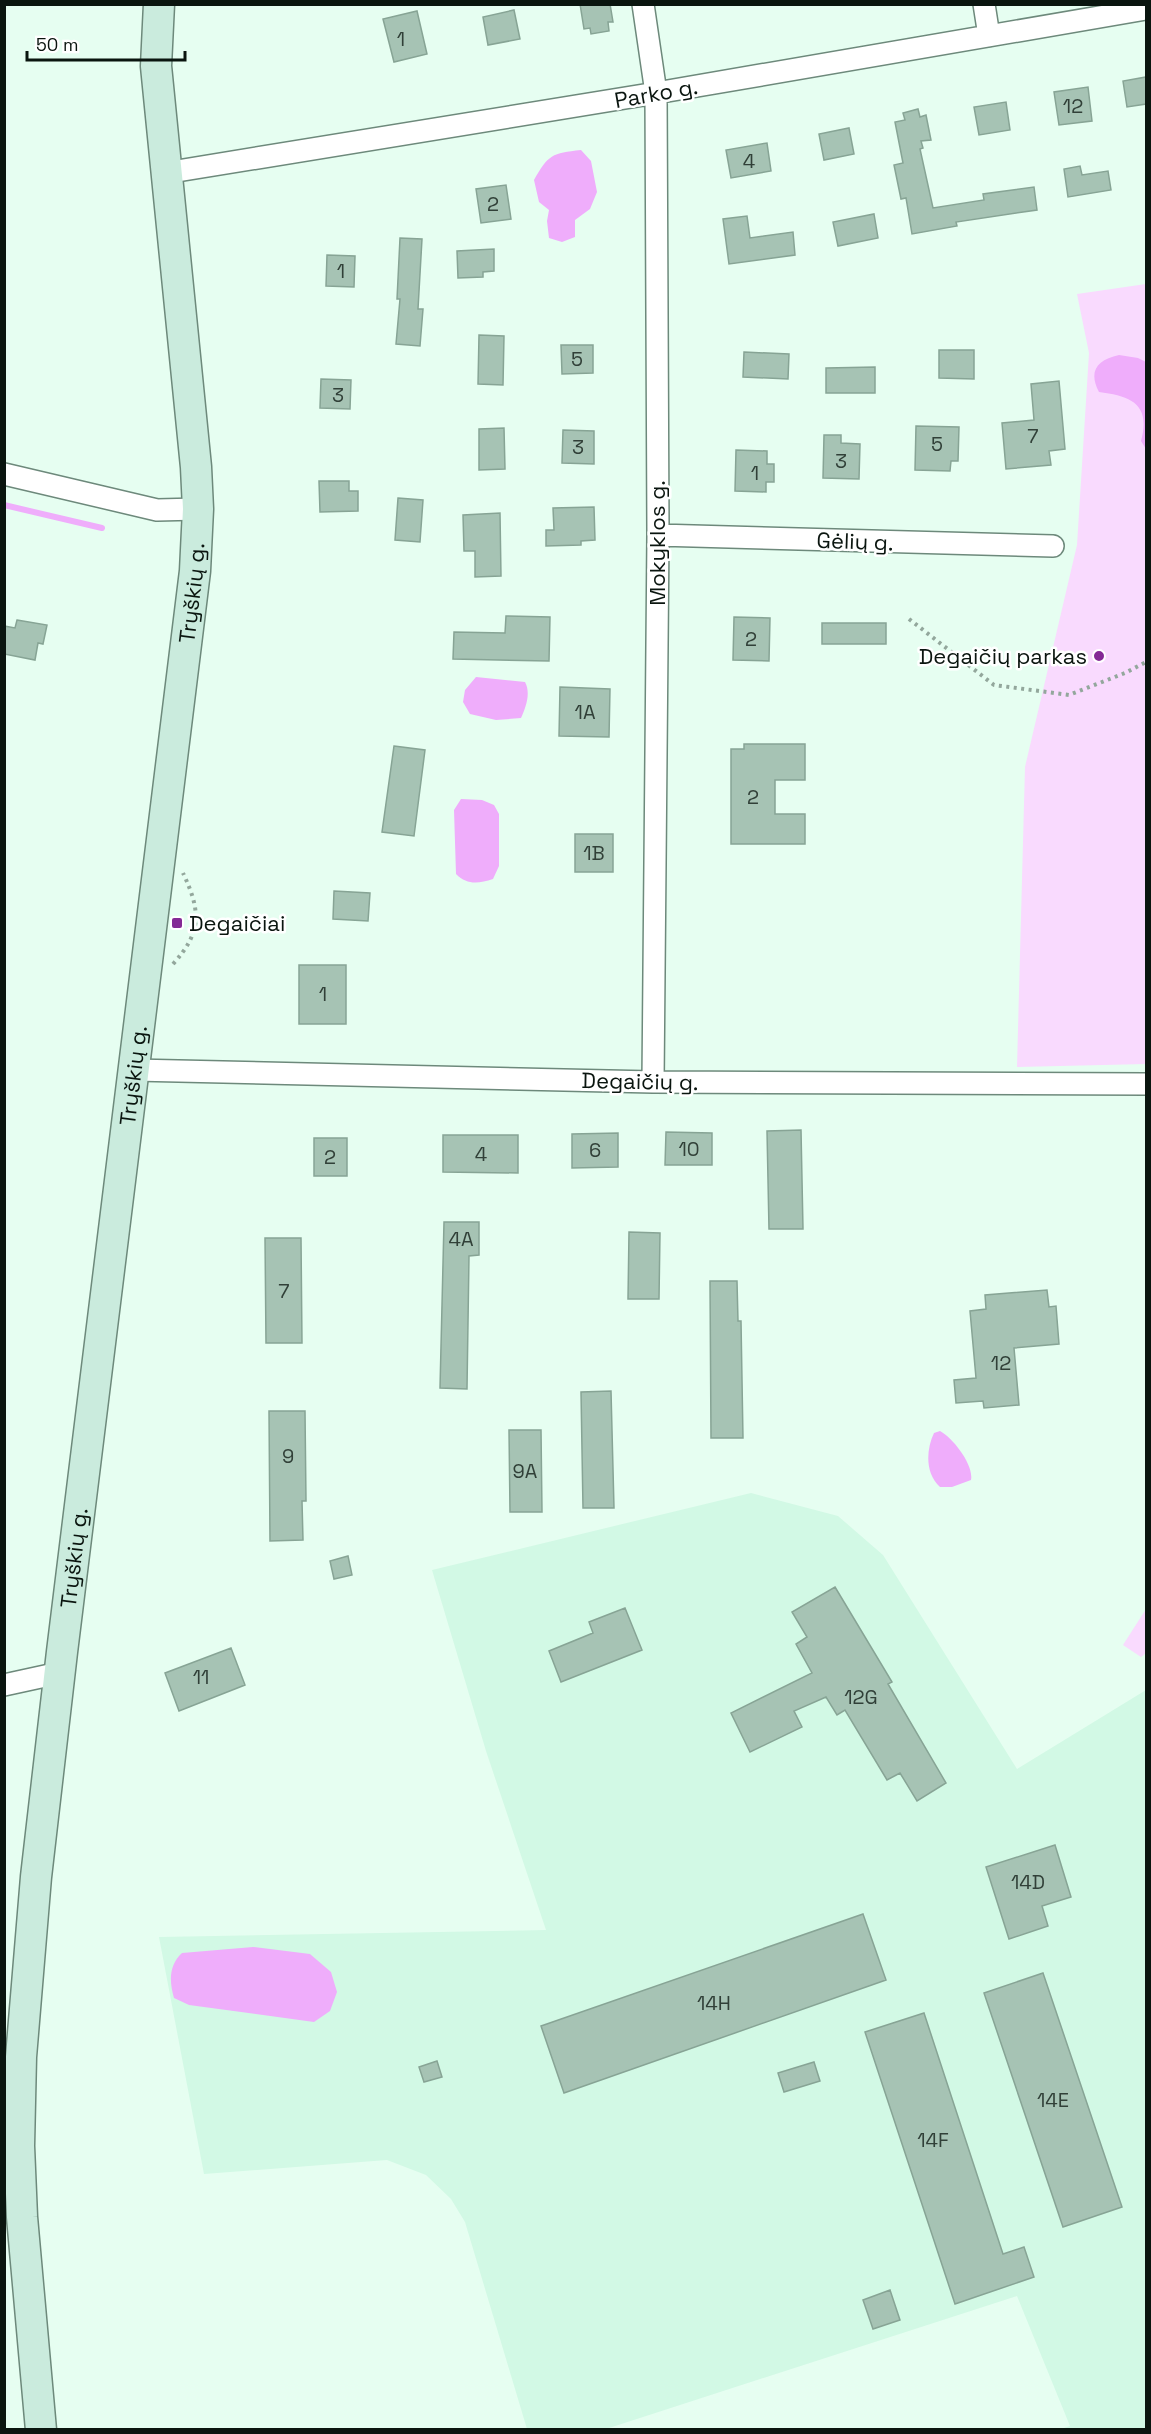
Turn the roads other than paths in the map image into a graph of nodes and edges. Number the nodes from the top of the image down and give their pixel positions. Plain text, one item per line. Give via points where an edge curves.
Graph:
1 (159, 4) edge
2 (643, 4) edge
3 (984, 4) edge
4 (1146, 9) edge
5 (989, 36) junction
6 (656, 93) junction
7 (165, 173) junction
8 (4, 474) edge
9 (198, 509) junction
10 (658, 535) junction
11 (1053, 546) dead end
12 (134, 1070) junction
13 (653, 1082) junction
14 (1146, 1084) edge
15 (59, 1674) junction
16 (4, 1686) edge
17 (41, 2430) edge

1 - 7 main road, Tryškių g. via 156,66
2 - 6 street, Mokyklos g.
3 - 5 street
4 - 5 street, Parko g.
5 - 6 street, Parko g.
6 - 7 street, Parko g.
6 - 10 street, Mokyklos g.
7 - 9 main road, Tryškių g.
8 - 9 street via 157,510
9 - 12 main road, Tryškių g. via 195,571
10 - 11 street, Gėlių g.
10 - 13 street, Mokyklos g.
12 - 13 street, Degaičių g.
12 - 15 main road, Tryškių g.
13 - 14 street, Degaičių g.
15 - 16 street
15 - 17 main road, Tryškių g. via 21,2057 22,2217

